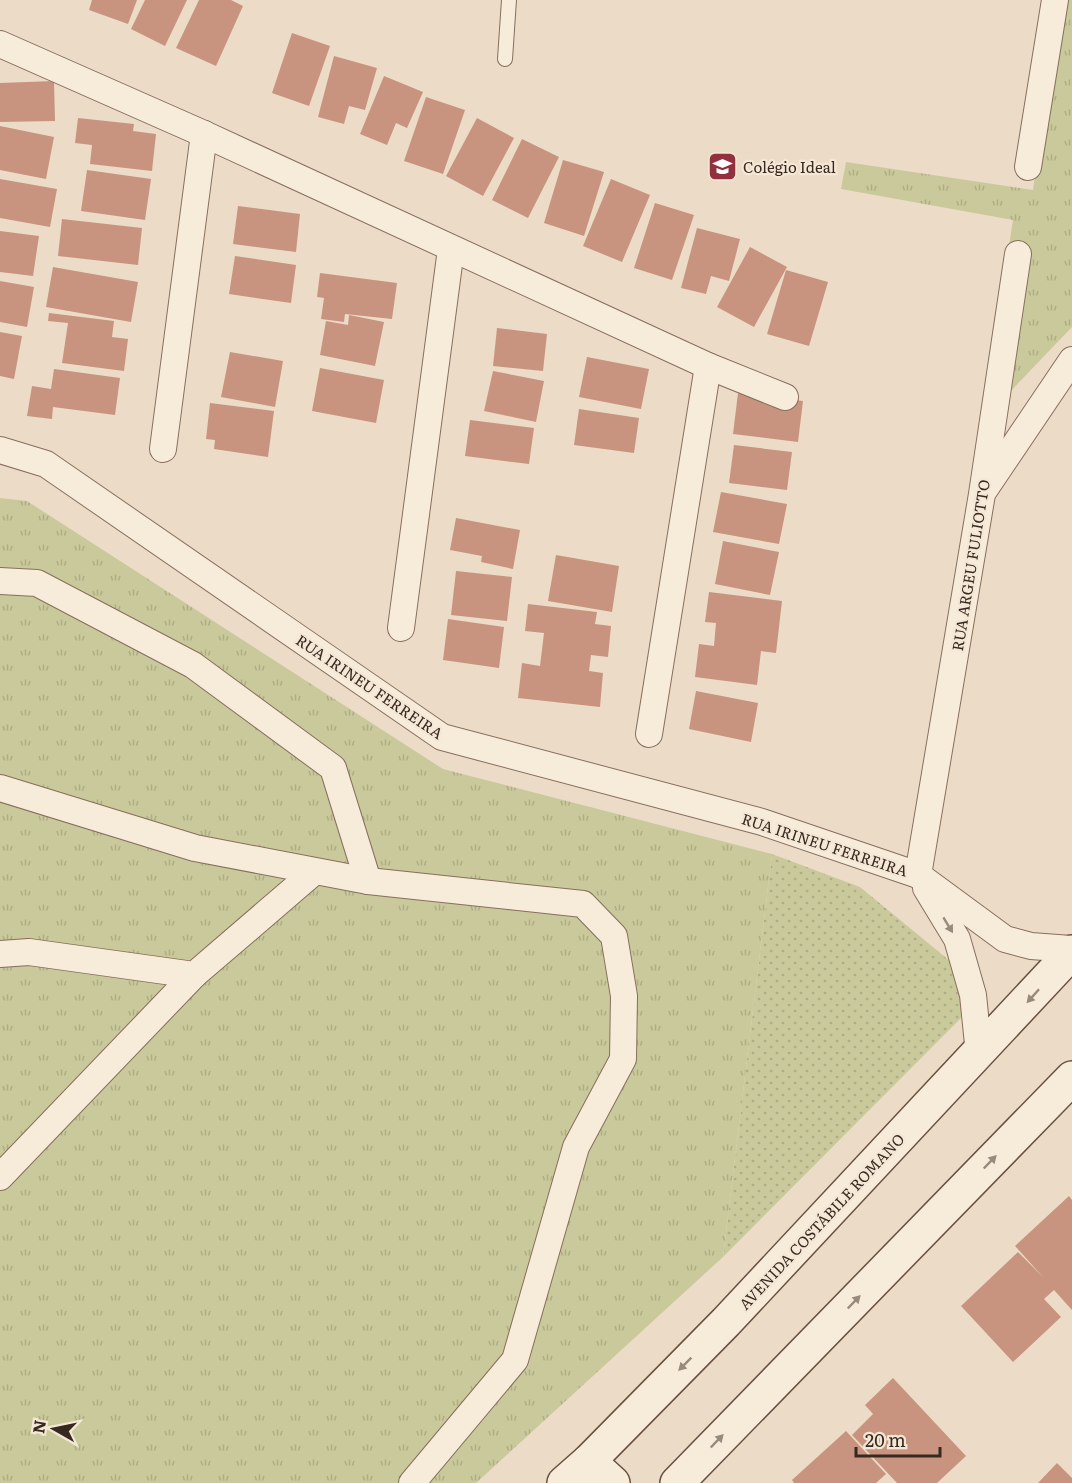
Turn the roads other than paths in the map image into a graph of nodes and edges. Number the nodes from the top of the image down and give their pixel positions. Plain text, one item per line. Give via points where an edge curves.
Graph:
1 (509, 0) edge
2 (1055, 0) edge
3 (0, 44) edge
4 (505, 59) dead end
5 (204, 134) junction
6 (1028, 167) dead end
7 (451, 249) junction
8 (1018, 254) dead end
9 (1072, 360) edge
10 (708, 366) junction
11 (785, 397) dead end
12 (163, 449) dead end
13 (0, 450) edge
14 (982, 494) junction
15 (0, 581) edge
16 (401, 628) dead end
17 (649, 734) dead end
18 (0, 788) edge
19 (314, 872) junction
20 (918, 875) junction
21 (368, 881) junction
22 (1072, 951) edge
23 (0, 954) edge
24 (194, 975) junction
25 (979, 1054) junction
26 (1072, 1078) edge
27 (0, 1177) edge
28 (589, 1461) junction
29 (412, 1483) edge
30 (564, 1483) edge
31 (613, 1483) edge
32 (677, 1483) edge

1 - 4 lane
2 - 6 street
3 - 5 street
5 - 7 street
5 - 12 street
7 - 10 street
7 - 16 street
8 - 14 street, RUA ARGEU FULIOTTO
9 - 14 street
10 - 11 street
10 - 17 street
13 - 20 street, RUA IRINEU FERREIRA via 46,464 442,737 762,822
14 - 20 street, RUA ARGEU FULIOTTO
15 - 21 street via 37,583 193,665 333,768
18 - 19 street via 195,848
19 - 21 street
19 - 24 street
20 - 22 street, RUA IRINEU FERREIRA via 1005,939
20 -> 25 street, RUA IRINEU FERREIRA via 957,939 973,995
21 - 29 street via 583,904 614,936 624,996 623,1059 576,1146 515,1360
22 -> 25 main road, AVENIDA COSTÁBILE ROMANO
23 - 24 street via 29,952
24 - 27 street
25 -> 28 main road, AVENIDA COSTÁBILE ROMANO
32 -> 26 main road
28 - 30 main road, AVENIDA COSTÁBILE ROMANO
28 - 31 main road

